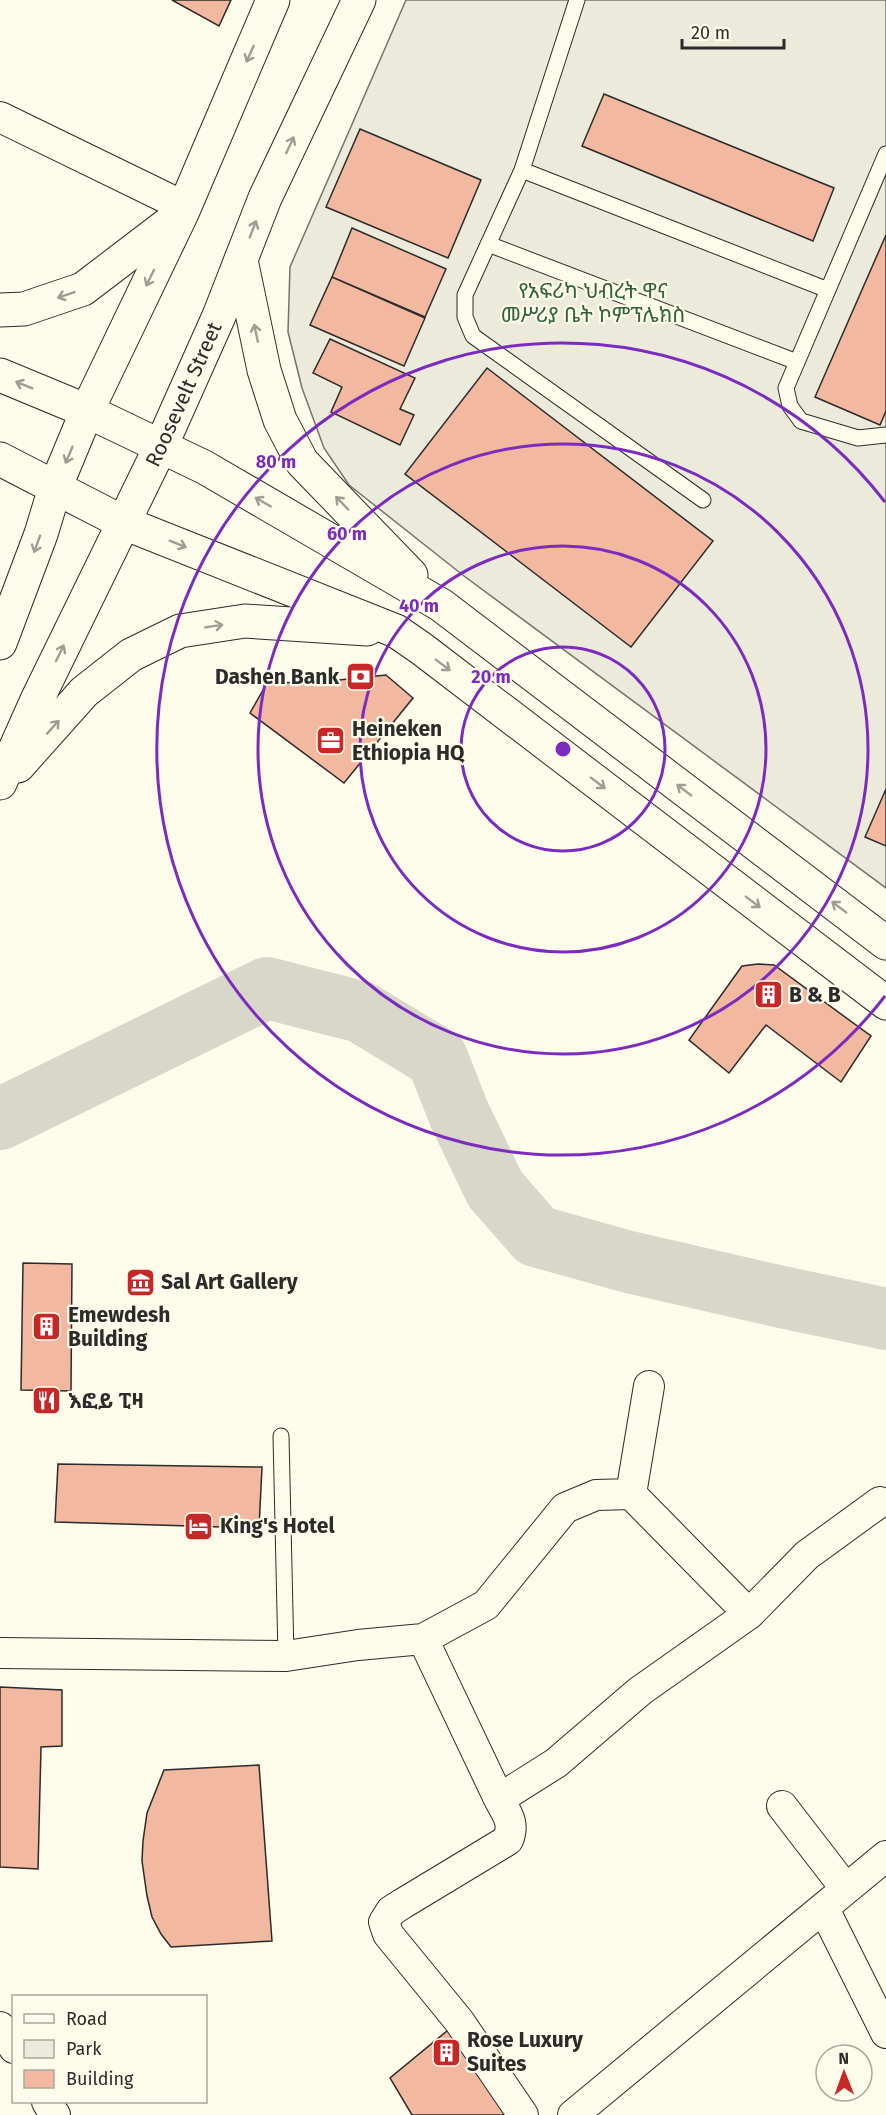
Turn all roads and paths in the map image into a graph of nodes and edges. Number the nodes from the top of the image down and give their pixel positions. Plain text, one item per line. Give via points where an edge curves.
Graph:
1 (273, 0) edge
2 (359, 0) edge
3 (577, 0) edge
4 (0, 117) edge
5 (886, 154) edge
6 (522, 170) junction
7 (183, 210) junction
8 (488, 244) junction
9 (241, 260) junction
10 (828, 290) junction
11 (0, 310) edge
12 (797, 362) junction
13 (0, 375) edge
14 (87, 411) junction
15 (886, 435) edge
16 (161, 446) junction
17 (0, 459) edge
18 (55, 488) junction
19 (704, 500) dead end
20 (124, 523) junction
21 (441, 605) junction
22 (396, 631) junction
23 (0, 643) edge
24 (0, 785) edge
25 (886, 943) edge
26 (886, 1003) edge
27 (649, 1386) dead end
28 (281, 1436) dead end
29 (631, 1494) junction
30 (880, 1502) dead end
31 (749, 1614) junction
32 (423, 1640) junction
33 (0, 1653) edge
34 (286, 1656) junction
35 (499, 1799) junction
36 (782, 1806) dead end
37 (886, 1856) edge
38 (846, 1889) junction
39 (824, 1909) junction
40 (0, 2027) edge
41 (886, 2033) edge
42 (12, 2045) edge
43 (523, 2115) edge
44 (573, 2115) edge

1 -> 7 main road
9 -> 2 main road, Roosevelt Street via 265,198
3 - 6 lane
4 - 7 street
5 - 10 lane
6 - 8 lane
6 - 10 lane
7 -> 11 main road via 83,289 24,309
7 -> 14 main road
8 - 12 lane
8 - 19 lane via 465,295 465,317 473,336
9 - 16 main road, Roosevelt Street
21 -> 9 main road via 302,462 280,420 264,370
10 - 12 lane
12 - 15 lane via 786,388 789,406 801,421 858,438
14 -> 13 main road
14 - 16 main road
14 -> 18 main road
16 - 20 main road, Roosevelt Street
21 -> 16 main road
17 - 18 main road
18 - 20 main road
18 -> 23 main road
20 -> 22 main road
24 -> 20 main road, Roosevelt Street
25 -> 21 main road
24 -> 22 main road via 84,692 132,655 180,631 245,621
22 -> 26 main road
27 - 29 street
28 - 34 lane
29 - 31 street
29 - 32 street via 596,1495 565,1508 486,1605
30 - 31 street via 807,1555
31 - 35 street via 640,1691 556,1763
32 - 34 street via 358,1644
32 - 35 street
33 - 34 street
35 - 43 street via 510,1820 508,1840 391,1911 384,1922 388,1934 459,2021
36 - 38 street
37 - 38 street
38 - 39 street
39 - 41 street
39 - 44 street
40 - 42 street

